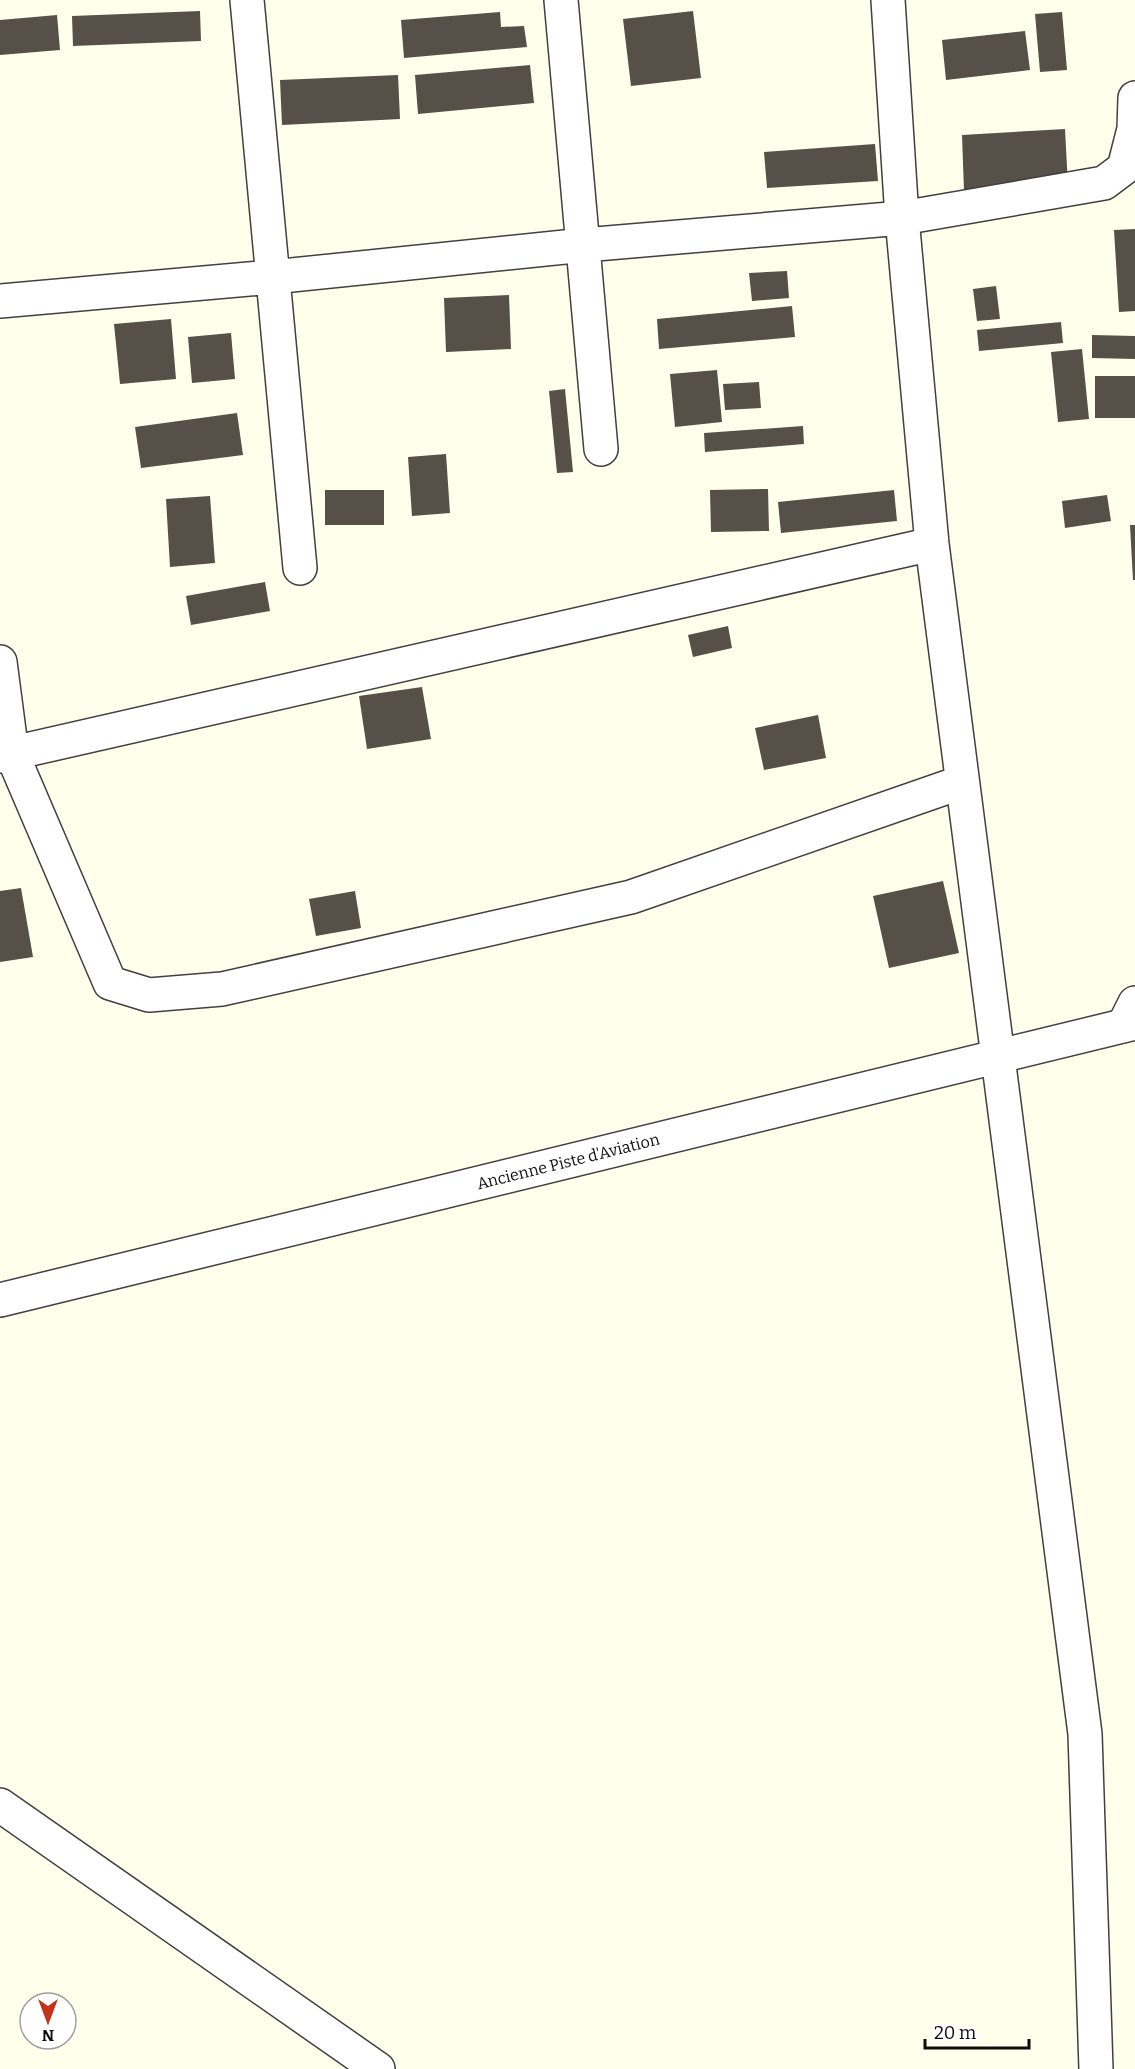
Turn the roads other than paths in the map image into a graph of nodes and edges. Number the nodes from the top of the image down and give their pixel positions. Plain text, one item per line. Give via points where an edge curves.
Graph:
1 (247, 0) edge
2 (561, 0) edge
3 (888, 0) edge
4 (1135, 98) edge
5 (902, 218) junction
6 (584, 245) junction
7 (272, 277) junction
8 (0, 301) edge
9 (601, 449) dead end
10 (932, 544) junction
11 (300, 568) dead end
12 (0, 662) edge
13 (6, 755) edge
14 (962, 782) junction
15 (1131, 1017) edge
16 (997, 1056) junction
17 (0, 1300) edge
18 (0, 1805) edge
19 (378, 2069) edge
20 (1096, 2069) edge

1 - 7 street
2 - 6 street
3 - 5 street
4 - 5 street via 1134,129 1124,168 1104,183
5 - 6 street
5 - 10 street
6 - 7 street
6 - 9 street
7 - 8 street
7 - 11 street
10 - 13 street
10 - 14 street
12 - 13 street
13 - 14 street via 110,983 149,995 222,989 631,897
14 - 16 street
15 - 16 street, Ancienne Piste d'Aviation
16 - 17 street, Ancienne Piste d'Aviation
16 - 20 street via 1085,1734
18 - 19 street

